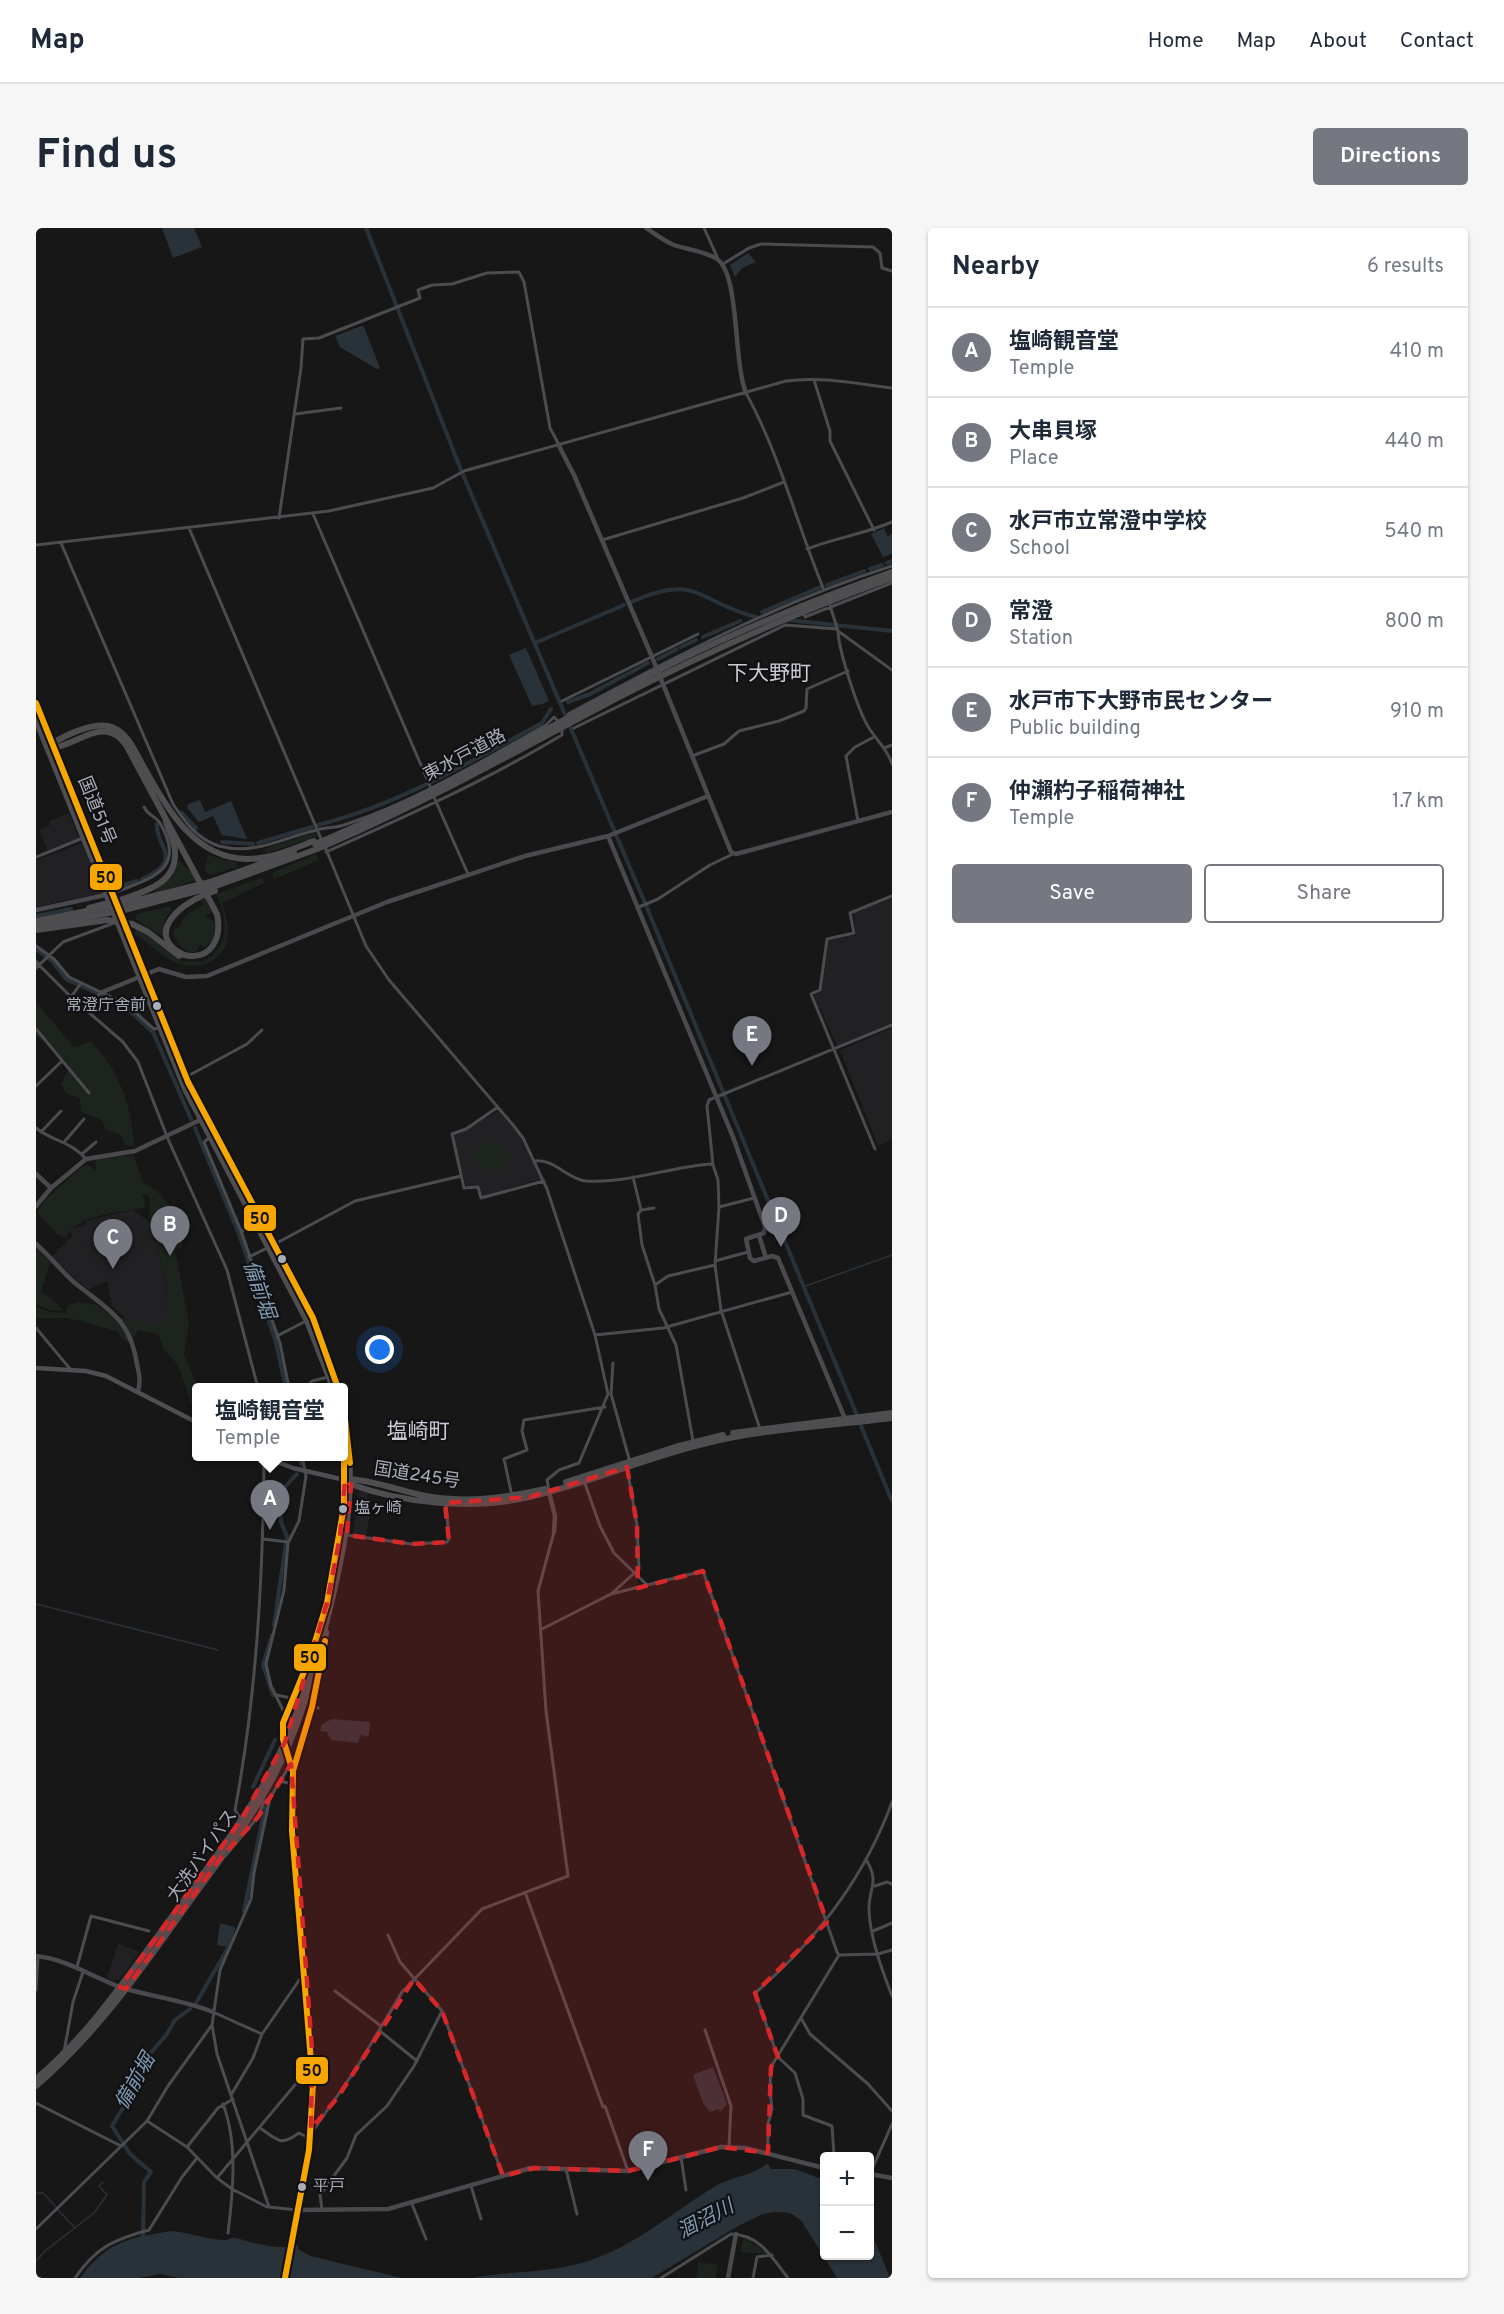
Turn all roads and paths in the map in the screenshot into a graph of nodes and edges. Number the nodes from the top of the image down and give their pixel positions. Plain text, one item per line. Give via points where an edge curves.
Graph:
1 (646, 228) edge
2 (704, 228) edge
3 (721, 262) junction
4 (892, 271) edge
5 (814, 380) junction
6 (892, 388) edge
7 (746, 393) junction
8 (341, 408) dead end
9 (295, 414) junction
10 (558, 444) junction
11 (784, 482) junction
12 (313, 514) junction
13 (279, 518) junction
14 (892, 522) edge
15 (189, 528) junction
16 (874, 530) junction
17 (602, 540) junction
18 (61, 543) junction
19 (36, 545) edge
20 (807, 549) junction
21 (892, 566) edge
22 (892, 572) edge
23 (892, 581) edge
24 (825, 591) junction
25 (799, 602) junction
26 (830, 607) junction
27 (751, 622) junction
28 (837, 628) junction
29 (698, 634) dead end
30 (759, 636) junction
31 (652, 657) junction
32 (656, 667) junction
33 (892, 670) edge
34 (848, 671) junction
35 (663, 682) junction
36 (562, 701) dead end
37 (36, 703) edge
38 (568, 714) dead end
39 (36, 720) edge
40 (574, 728) dead end
41 (875, 736) junction
42 (892, 745) edge
43 (52, 747) junction
44 (884, 747) junction
45 (692, 756) junction
46 (892, 764) edge
47 (429, 784) junction
48 (708, 796) junction
49 (436, 802) junction
50 (167, 806) junction
51 (144, 807) dead end
52 (892, 812) edge
53 (164, 816) junction
54 (859, 823) junction
55 (317, 830) junction
56 (613, 834) junction
57 (85, 838) junction
58 (316, 845) junction
59 (327, 852) junction
60 (733, 854) junction
61 (36, 857) edge
62 (468, 876) junction
63 (213, 886) junction
64 (201, 890) junction
65 (110, 894) junction
66 (892, 896) edge
67 (122, 905) junction
68 (643, 906) junction
69 (36, 910) edge
70 (353, 914) junction
71 (36, 921) edge
72 (117, 922) junction
73 (36, 928) edge
74 (36, 946) edge
75 (50, 956) junction
76 (37, 965) edge
77 (141, 974) junction
78 (80, 986) junction
79 (100, 994) junction
80 (892, 1025) edge
81 (160, 1028) junction
82 (36, 1029) edge
83 (262, 1030) dead end
84 (834, 1049) junction
85 (62, 1061) junction
86 (186, 1077) junction
87 (36, 1086) edge
88 (89, 1093) dead end
89 (716, 1097) junction
90 (498, 1107) junction
91 (61, 1111) dead end
92 (84, 1119) dead end
93 (198, 1122) junction
94 (36, 1128) edge
95 (41, 1132) junction
96 (167, 1136) junction
97 (209, 1138) junction
98 (65, 1141) junction
99 (96, 1143) dead end
100 (875, 1149) dead end
101 (82, 1154) junction
102 (86, 1160) junction
103 (535, 1161) junction
104 (714, 1165) junction
105 (36, 1174) edge
106 (461, 1176) junction
107 (633, 1178) junction
108 (544, 1181) junction
109 (51, 1188) junction
110 (754, 1198) junction
111 (36, 1206) edge
112 (719, 1207) junction
113 (654, 1208) dead end
114 (641, 1210) junction
115 (256, 1226) junction
116 (241, 1231) junction
117 (759, 1235) junction
118 (36, 1244) edge
119 (271, 1246) junction
120 (748, 1252) junction
121 (249, 1257) junction
122 (765, 1258) junction
123 (715, 1263) junction
124 (655, 1285) junction
125 (792, 1292) junction
126 (722, 1310) junction
127 (307, 1321) junction
128 (665, 1326) junction
129 (36, 1328) edge
130 (595, 1335) junction
131 (277, 1336) junction
132 (613, 1363) dead end
133 (36, 1368) edge
134 (71, 1370) junction
135 (330, 1376) junction
136 (257, 1383) edge
137 (288, 1383) edge
138 (310, 1383) edge
139 (332, 1383) edge
140 (336, 1383) edge
141 (138, 1391) junction
142 (610, 1394) junction
143 (604, 1407) junction
144 (892, 1413) edge
145 (192, 1418) edge
146 (892, 1418) edge
147 (846, 1421) junction
148 (761, 1431) junction
149 (694, 1444) junction
150 (263, 1461) edge
151 (275, 1461) edge
152 (303, 1461) edge
153 (346, 1461) edge
154 (348, 1461) edge
155 (628, 1464) junction
156 (306, 1471) junction
157 (584, 1480) junction
158 (349, 1481) junction
159 (549, 1490) junction
160 (512, 1496) junction
161 (445, 1503) junction
162 (554, 1532) joint
163 (347, 1535) junction
164 (263, 1539) junction
165 (289, 1542) junction
166 (635, 1573) junction
167 (647, 1585) junction
168 (611, 1594) junction
169 (329, 1604) junction
170 (542, 1629) junction
171 (276, 1695) junction
172 (282, 1707) junction
173 (285, 1714) junction
174 (283, 1739) dead end
175 (288, 1754) dead end
176 (291, 1764) junction
177 (293, 1772) junction
178 (280, 1781) junction
179 (292, 1784) junction
180 (270, 1798) junction
181 (892, 1802) edge
182 (241, 1820) junction
183 (223, 1855) junction
184 (867, 1861) junction
185 (892, 1884) edge
186 (875, 1886) junction
187 (525, 1892) junction
188 (827, 1922) junction
189 (892, 1923) edge
190 (149, 1931) dead end
191 (873, 1931) junction
192 (388, 1935) dead end
193 (892, 1950) edge
194 (878, 1954) junction
195 (839, 1955) junction
196 (37, 1956) edge
197 (77, 1967) junction
198 (84, 1970) junction
199 (305, 1977) junction
200 (414, 1980) junction
201 (123, 1988) junction
202 (36, 1990) edge
203 (336, 1991) dead end
204 (892, 1996) edge
205 (442, 2011) junction
206 (213, 2012) junction
207 (801, 2018) junction
208 (212, 2025) junction
209 (381, 2026) junction
210 (705, 2030) dead end
211 (380, 2031) junction
212 (262, 2034) junction
213 (64, 2053) junction
214 (778, 2056) junction
215 (417, 2061) junction
216 (312, 2074) junction
217 (36, 2079) edge
218 (36, 2086) edge
219 (232, 2097) junction
220 (36, 2103) edge
221 (223, 2104) junction
222 (892, 2111) edge
223 (147, 2121) junction
224 (892, 2124) edge
225 (260, 2128) junction
226 (311, 2129) junction
227 (310, 2138) junction
228 (246, 2141) junction
229 (122, 2144) junction
230 (729, 2146) junction
231 (187, 2147) junction
232 (834, 2152) edge
233 (768, 2153) junction
234 (681, 2157) junction
235 (197, 2158) junction
236 (231, 2158) junction
237 (874, 2165) edge
238 (820, 2167) edge
239 (566, 2169) junction
240 (628, 2171) junction
241 (874, 2175) edge
242 (502, 2176) junction
243 (218, 2178) junction
244 (892, 2178) edge
245 (471, 2186) junction
246 (232, 2189) junction
247 (686, 2190) dead end
248 (412, 2204) junction
249 (269, 2207) junction
250 (298, 2210) junction
251 (322, 2210) junction
252 (577, 2214) dead end
253 (482, 2219) dead end
254 (36, 2229) edge
255 (228, 2233) dead end
256 (736, 2234) junction
257 (426, 2240) dead end
258 (772, 2255) junction
259 (75, 2278) edge
260 (285, 2278) edge
261 (661, 2278) edge
262 (728, 2278) edge
263 (753, 2278) edge
264 (788, 2278) edge

1 - 3 street via 666,242
2 - 3 street
3 - 4 street via 761,244 873,247 880,254 882,268
3 - 7 street via 732,289 735,336
5 - 6 street
5 - 7 street via 786,381
5 - 16 street via 830,441
7 - 10 street
7 - 11 street via 772,446
8 - 9 street
9 - 10 street via 303,339 319,338 397,308 420,298 418,290 432,285 452,284 487,273 519,272 550,428
9 - 13 street
10 - 12 street via 462,472 434,488
10 - 17 street
11 - 17 street
11 - 20 street
12 - 13 street
12 - 47 street
13 - 15 street
14 - 16 street
15 - 18 street
15 - 55 street
16 - 20 street
17 - 31 street
18 - 19 street
18 - 55 street via 169,796 189,827 213,843 241,849
20 - 24 street
21 - 24 street
22 - 58 highway, 東水戸道路, bridge via 703,649 435,789
23 - 26 street
23 - 58 highway, 東水戸道路, bridge via 823,604 696,659 437,795
24 - 25 street
24 - 26 street
25 - 26 street via 805,617
25 - 27 street
26 - 28 street
27 - 30 street
27 - 32 street
28 - 30 street via 785,624
28 - 33 street
28 - 34 street
29 - 31 street
30 - 35 street
31 - 32 street
31 - 36 street
32 - 35 street
32 - 38 street
34 - 41 street via 868,727
34 - 45 street via 807,689 804,711 739,731 724,744
35 - 40 street
35 - 45 street
37 - 43 highway, 国道51号
39 - 43 highway, 国道51号
41 - 44 street
41 - 54 street via 846,756
42 - 44 street
43 - 50 highway via 94,727 117,730 130,742
43 - 53 highway via 97,731 116,735 126,745
43 - 57 highway, 国道51号
43 - 65 highway, 国道51号
44 - 46 street
45 - 48 street
47 - 49 street
47 - 49 street via 537,730 554,717 558,720 562,735
47 - 55 street via 345,825
48 - 56 street
48 - 60 street
49 - 59 street
49 - 62 street
50 - 58 highway via 197,841 232,858 267,857
50 - 73 highway, bridge via 222,919 221,939 210,954 187,959 132,924 102,920
51 - 65 street via 164,832 169,859 157,875
52 - 54 street
53 - 64 highway via 210,897 219,923 218,938 208,952 184,955 170,943 168,921
53 - 67 highway via 175,852 171,871 157,886
54 - 60 street
55 - 59 street
56 - 62 street via 525,856
56 - 68 street
57 - 61 street
57 - 65 highway, 国道51号
58 - 63 highway, 東水戸道路
58 - 63 highway, 東水戸道路 via 287,861
59 - 70 street
60 - 68 street
62 - 70 street
63 - 64 highway, 東水戸道路, bridge
63 - 64 highway, bridge
64 - 67 highway, 東水戸道路
65 - 69 street
65 - 72 highway, 国道51号
65 - 77 highway, 国道51号
66 - 84 street via 850,913 854,933 827,939 820,990 811,994
67 - 71 highway, bridge
67 - 73 highway, 東水戸道路, bridge
68 - 89 street
70 - 77 street via 202,978 166,969
70 - 90 street via 372,956 389,980
72 - 75 street via 63,942
72 - 77 highway, 国道51号
74 - 75 street
75 - 76 street
75 - 78 street
76 - 78 street via 71,997
77 - 79 street
77 - 81 highway, 国道51号
77 - 86 highway, 国道51号
78 - 79 street
79 - 81 street via 126,1004 154,1029
79 - 96 street via 86,1010 135,1057
80 - 84 street
81 - 93 highway, 国道51号
82 - 85 street
83 - 86 street via 248,1044
84 - 89 street
84 - 100 street
85 - 87 street
85 - 88 street
86 - 93 highway, 国道51号
89 - 104 street via 707,1103
89 - 110 street
90 - 103 street via 523,1138
90 - 106 street via 452,1134
91 - 95 street
92 - 98 street
93 - 96 street
93 - 97 highway, 国道51号
93 - 119 highway, 国道51号
94 - 95 street
95 - 98 street
96 - 102 street via 135,1151
96 - 136 street via 227,1270
97 - 115 highway, 国道51号
97 - 116 street via 204,1142
98 - 101 street
99 - 101 street
101 - 102 street
102 - 109 street
103 - 107 street via 546,1161 585,1181
103 - 108 street
104 - 107 street via 682,1166
104 - 112 street
105 - 109 street
106 - 108 street via 464,1188 478,1187 481,1198
106 - 119 street via 355,1201
107 - 114 street
108 - 130 street
109 - 111 street
110 - 112 street
110 - 117 street via 765,1227
112 - 123 street
113 - 114 street
114 - 124 street via 638,1214 642,1245
115 - 116 street
115 - 119 highway, 国道51号
116 - 121 street
117 - 120 street via 746,1239
117 - 122 street
118 - 141 street via 126,1328 135,1346
119 - 121 street
119 - 127 highway, 国道51号
119 - 140 highway, 国道51号 via 313,1318
120 - 122 street via 754,1261
120 - 123 street
121 - 131 street
122 - 125 street via 778,1258
123 - 124 street via 668,1276
123 - 126 street
124 - 128 street
125 - 126 street
125 - 147 street
126 - 128 street
126 - 148 street
127 - 131 street
127 - 135 highway, 国道51号
128 - 130 street
128 - 149 street via 676,1345
129 - 134 street
130 - 142 street
131 - 137 street
132 - 142 street
133 - 134 main road
134 - 141 main road via 106,1376
135 - 138 street
135 - 139 highway, 国道51号
141 - 145 main road
142 - 143 street
142 - 155 street
143 - 159 street via 579,1463 550,1476
143 - 160 street via 524,1420 526,1450 504,1459
144 - 147 highway, 国道245号
146 - 147 highway, 国道245号
147 - 148 highway, 国道245号
148 - 149 highway, 国道245号
149 - 155 highway, 国道245号
150 - 164 street
151 - 156 main road
152 - 156 street
153 - 158 highway
154 - 158 highway
155 - 157 highway, 国道245号
155 - 159 highway, 国道245号
155 - 166 street via 637,1525 639,1564
156 - 158 main road
156 - 165 street via 299,1521
157 - 159 highway, 国道245号
157 - 166 street via 611,1548
158 - 160 highway, 国道245号 via 435,1497
158 - 161 highway, 国道245号
158 - 163 highway
158 - 169 highway
159 - 160 highway, 国道245号
159 - 161 highway, 国道245号 via 496,1502
159 - 162 street
161 - 163 street via 447,1542 412,1544
162 - 170 street via 538,1591
163 - 169 highway
164 - 165 street
164 - 182 street via 251,1700 235,1810
165 - 171 street via 284,1590 266,1664
166 - 167 street
166 - 168 street
167 - 168 street
167 - 188 street via 703,1571
168 - 170 street
169 - 173 main road
169 - 177 main road via 312,1707
169 - 182 highway, 大洗バイパス via 291,1728
169 - 183 highway, 大洗バイパス via 309,1690 289,1745
170 - 187 street via 546,1711 568,1876
171 - 172 street
171 - 172 street via 288,1698
172 - 173 street
173 - 174 main road
175 - 176 main road
176 - 177 main road
176 - 178 street
177 - 179 main road
178 - 179 street
178 - 180 street
179 - 199 main road via 292,1831
180 - 183 street via 264,1801 258,1817 231,1852
180 - 206 street via 252,1899 220,1970
181 - 184 street
182 - 201 highway, 大洗バイパス
183 - 201 highway, 大洗バイパス
184 - 186 street
184 - 188 street
185 - 186 street
186 - 191 street via 868,1909
187 - 200 street via 482,1909
187 - 240 street
188 - 195 street
188 - 214 street via 755,1993
189 - 191 street
190 - 197 street via 91,1916
191 - 194 street
192 - 200 street via 400,1962
193 - 194 street
194 - 195 street
194 - 204 street
195 - 207 street
196 - 197 street
196 - 202 street
197 - 198 street
198 - 201 street
198 - 213 street via 73,2002
199 - 212 street
199 - 216 main road
200 - 205 street
200 - 209 street
201 - 206 street
201 - 213 highway, 大洗バイパス
201 - 218 highway, 大洗バイパス via 79,2047
203 - 209 street
205 - 215 street
205 - 242 street
206 - 208 street
206 - 212 street
207 - 214 street
207 - 222 street via 810,2034 868,2084
208 - 219 street
208 - 223 street
209 - 211 street
210 - 230 street via 731,2106
211 - 215 street
211 - 226 street via 338,2097
212 - 219 street
213 - 217 highway, 大洗バイパス
214 - 232 street via 795,2073 803,2115 832,2126
214 - 233 street via 771,2067
215 - 251 street via 387,2106 356,2135 347,2158 320,2194
216 - 225 street via 304,2074
216 - 226 main road
219 - 221 street
219 - 228 street
220 - 229 street
221 - 231 street
221 - 236 street via 230,2123
223 - 229 street
223 - 231 street
224 - 237 street
225 - 227 street via 282,2143 298,2133
225 - 228 street
226 - 227 main road
227 - 250 main road
228 - 236 street
228 - 249 street
229 - 254 street
230 - 233 street
230 - 234 street
231 - 235 street
233 - 238 street
234 - 240 street
234 - 247 street
235 - 243 street
235 - 259 street via 154,2224 117,2238 84,2265
236 - 243 street
236 - 246 street
239 - 240 street
239 - 242 street via 531,2168
239 - 252 street
241 - 244 street
242 - 245 street
243 - 246 street
245 - 248 street
245 - 253 street
246 - 249 street
246 - 255 street
248 - 251 street via 388,2209
248 - 257 street
249 - 250 street
250 - 251 street
250 - 260 main road
256 - 258 street via 752,2239
256 - 261 street
256 - 262 street
258 - 263 street via 758,2257
258 - 264 street

